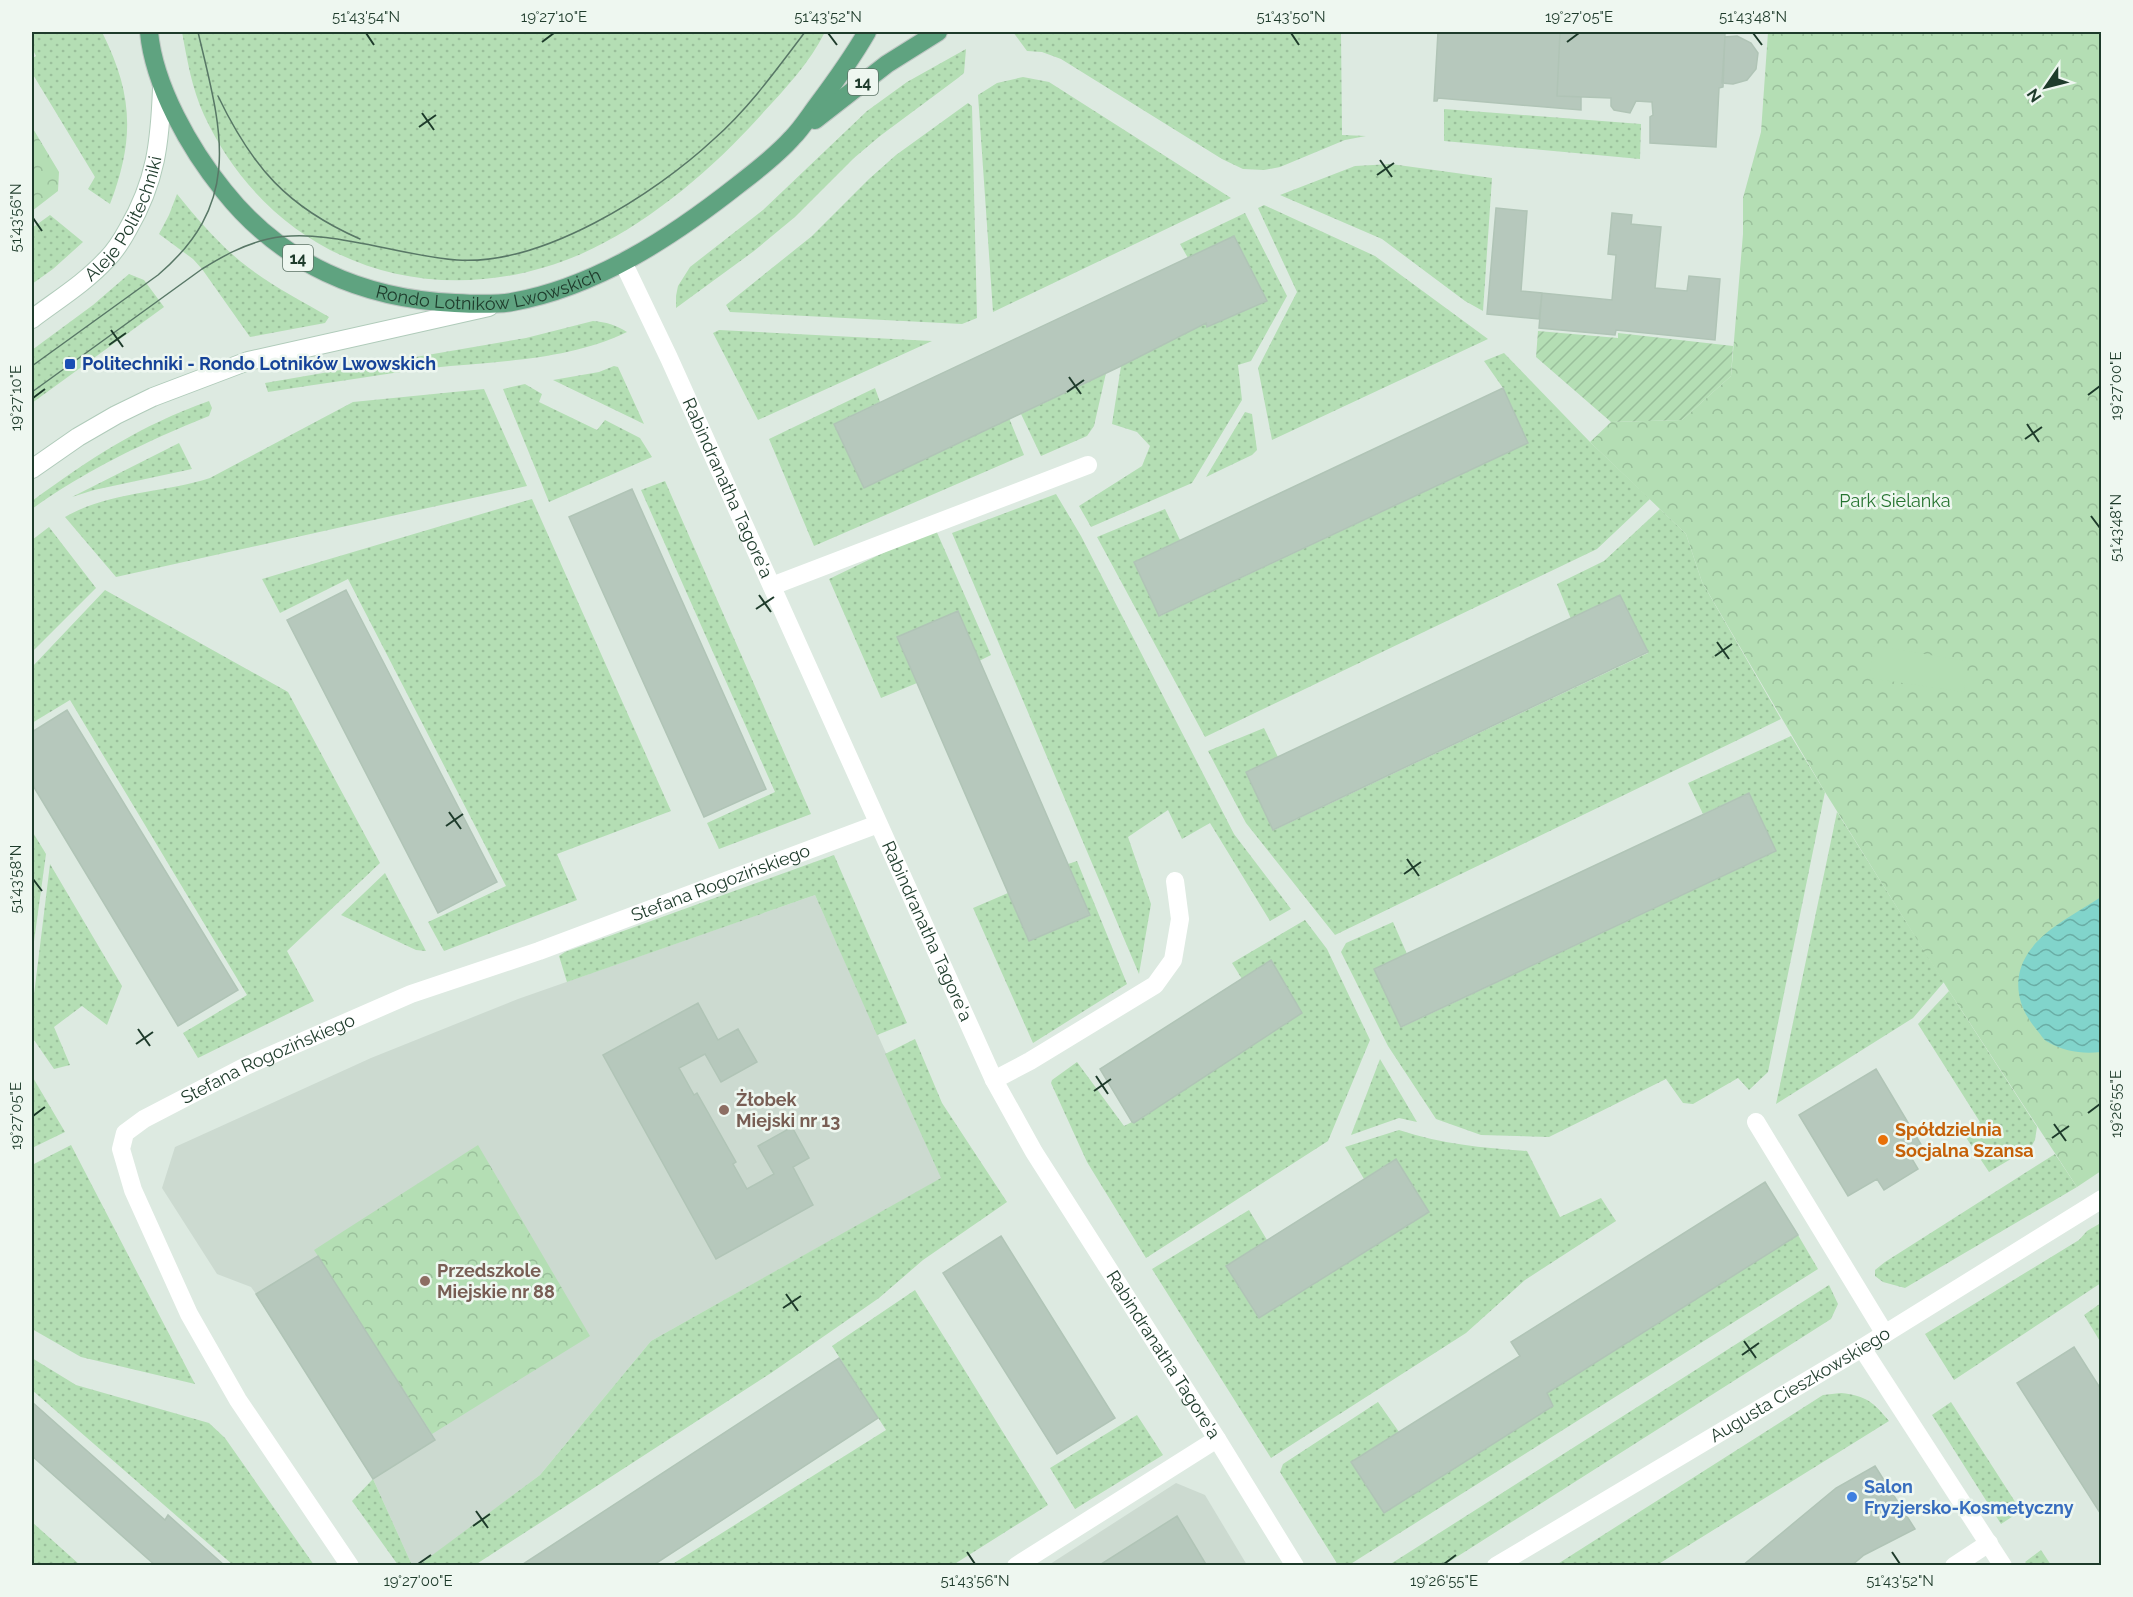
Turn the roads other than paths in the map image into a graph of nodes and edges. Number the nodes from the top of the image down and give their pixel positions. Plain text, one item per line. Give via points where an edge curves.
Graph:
1 (149, 32) edge
2 (867, 32) edge
3 (938, 32) edge
4 (162, 88) junction
5 (792, 138) junction
6 (623, 262) junction
7 (511, 302) junction
8 (32, 319) edge
9 (1088, 465) dead end
10 (32, 470) edge
11 (772, 586) junction
12 (878, 824) junction
13 (1175, 881) dead end
14 (994, 1080) junction
15 (1756, 1122) dead end
16 (2102, 1199) edge
17 (1885, 1334) junction
18 (1862, 1348) junction
19 (1217, 1439) junction
20 (1989, 1543) junction
21 (350, 1566) edge
22 (1016, 1566) edge
23 (1294, 1566) edge
24 (1496, 1566) edge
25 (1954, 1566) edge
26 (2003, 1566) edge

1 - 4 main road, Rondo Lotników Lwowskich / 14
2 - 5 main road, Rondo Lotników Lwowskich
3 - 5 main road, 14 via 887,64
4 - 7 main road, Rondo Lotników Lwowskich / 14 via 189,139 232,201 269,239 299,259 340,280 382,294 426,302
4 - 8 street, Aleje Politechniki via 153,171 129,227 116,249 91,276
5 - 6 main road, Rondo Lotników Lwowskich / 14 via 712,205
6 - 7 main road, Rondo Lotników Lwowskich / 14 via 550,292
6 - 11 street, Rabindranatha Tagore'a
7 - 10 street via 248,360 116,415
9 - 11 street
11 - 12 street, Rabindranatha Tagore'a
12 - 14 street, Rabindranatha Tagore'a
12 - 21 street, Stefana Rogozińskiego via 539,951 411,994 246,1066 144,1119 125,1133 121,1149 133,1190 189,1314 238,1400
13 - 14 street via 1180,919 1175,950 1173,960 1155,984
14 - 19 street, Rabindranatha Tagore'a via 1034,1152
15 - 17 street
16 - 17 street, Augusta Cieszkowskiego
17 - 18 street, Augusta Cieszkowskiego
18 - 20 street
18 - 24 street, Augusta Cieszkowskiego
19 - 22 street
19 - 23 street, Rabindranatha Tagore'a
20 - 25 street
20 - 26 street

